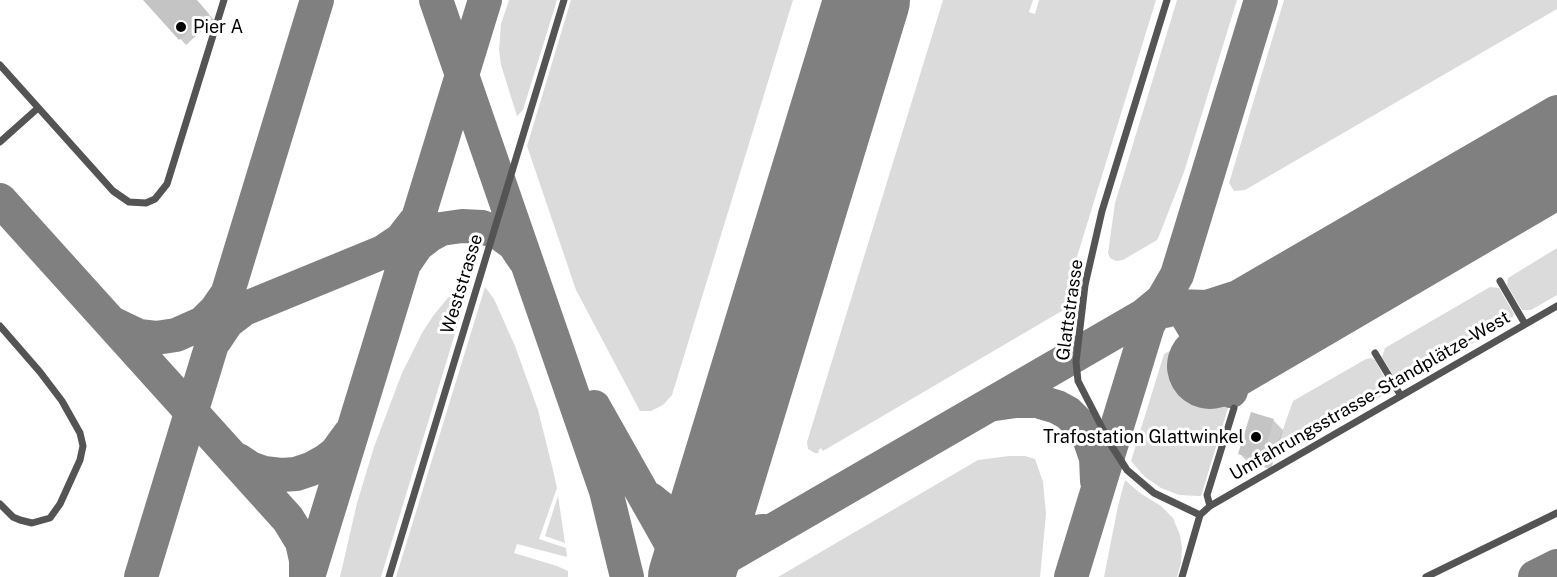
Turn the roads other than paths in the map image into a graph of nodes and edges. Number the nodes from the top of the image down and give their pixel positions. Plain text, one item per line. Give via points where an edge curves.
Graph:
1 (224, 0) edge
2 (564, 0) edge
3 (1167, 0) edge
4 (0, 65) edge
5 (38, 108) junction
6 (0, 142) edge
7 (1500, 282) dead end
8 (1557, 306) edge
9 (1525, 324) junction
10 (0, 326) edge
11 (1375, 353) dead end
12 (1401, 396) junction
13 (1234, 408) dead end
14 (0, 504) edge
15 (1210, 506) junction
16 (1557, 513) edge
17 (1200, 515) junction
18 (389, 577) edge
19 (1182, 577) edge
20 (1426, 577) edge

1 - 5 lane via 167,184 151,202 135,203 117,195
2 - 18 lane, Weststrasse
3 - 17 lane, Glattstrasse via 1100,222 1085,285 1076,368 1078,381 1127,470 1154,493
4 - 5 lane
5 - 6 lane
7 - 9 lane
8 - 9 lane, Umfahrungsstrasse-Standplätze-West
9 - 12 lane, Umfahrungsstrasse-Standplätze-West
10 - 14 lane via 62,401 83,446 60,504 50,518 32,523 20,520
11 - 12 lane
12 - 15 lane, Umfahrungsstrasse-Standplätze-West
13 - 15 lane via 1207,495
15 - 17 lane, Umfahrungsstrasse-Standplätze-West
16 - 20 lane
17 - 19 lane

